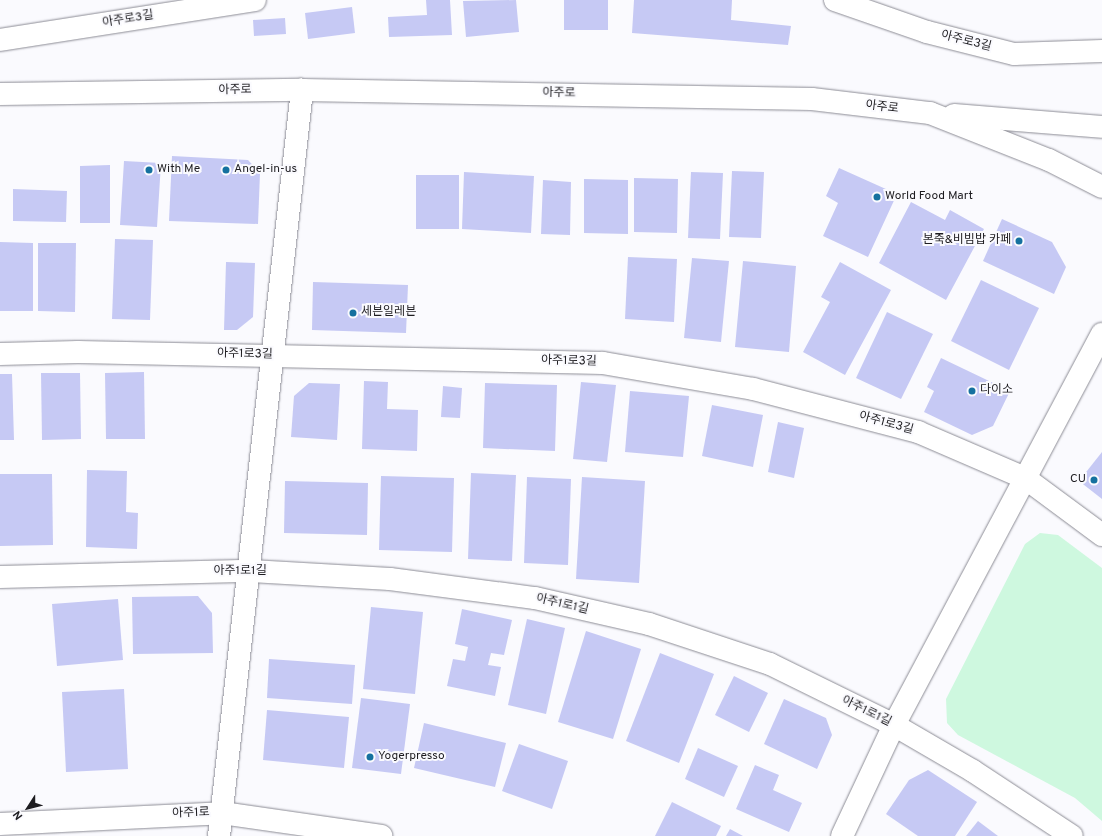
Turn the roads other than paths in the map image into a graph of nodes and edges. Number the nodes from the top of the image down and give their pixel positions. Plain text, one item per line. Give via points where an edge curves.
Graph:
1 (255, 0) edge
2 (835, 0) edge
3 (0, 40) edge
4 (1102, 51) edge
5 (302, 90) junction
6 (0, 94) edge
7 (930, 113) junction
8 (1102, 127) edge
9 (1102, 187) edge
10 (1102, 334) edge
11 (0, 354) edge
12 (275, 356) junction
13 (1025, 478) junction
14 (1102, 535) edge
15 (251, 571) junction
16 (0, 577) edge
17 (894, 726) junction
18 (222, 813) junction
19 (0, 824) edge
20 (219, 836) edge
21 (381, 836) edge
22 (842, 836) edge
23 (1072, 836) edge

1 - 3 street, 아주로3길
2 - 4 street, 아주로3길 via 927,32 1014,54
5 - 6 street, 아주로
5 - 7 street, 아주로 via 812,99
5 - 12 street
7 - 8 street
7 - 9 street, 아주로 via 1049,160
10 - 13 street
11 - 12 street, 아주1로3길
12 - 13 street, 아주1로3길 via 603,363 753,389 918,432
12 - 15 street
13 - 14 street, 아주1로3길
13 - 17 street
15 - 16 street, 아주1로1길
15 - 17 street, 아주1로1길 via 398,580 535,598 649,624 770,664
15 - 18 street
17 - 22 street
17 - 23 street, 아주1로1길 via 973,771
18 - 19 street, 아주1로
18 - 20 street
18 - 21 street, 아주1로

